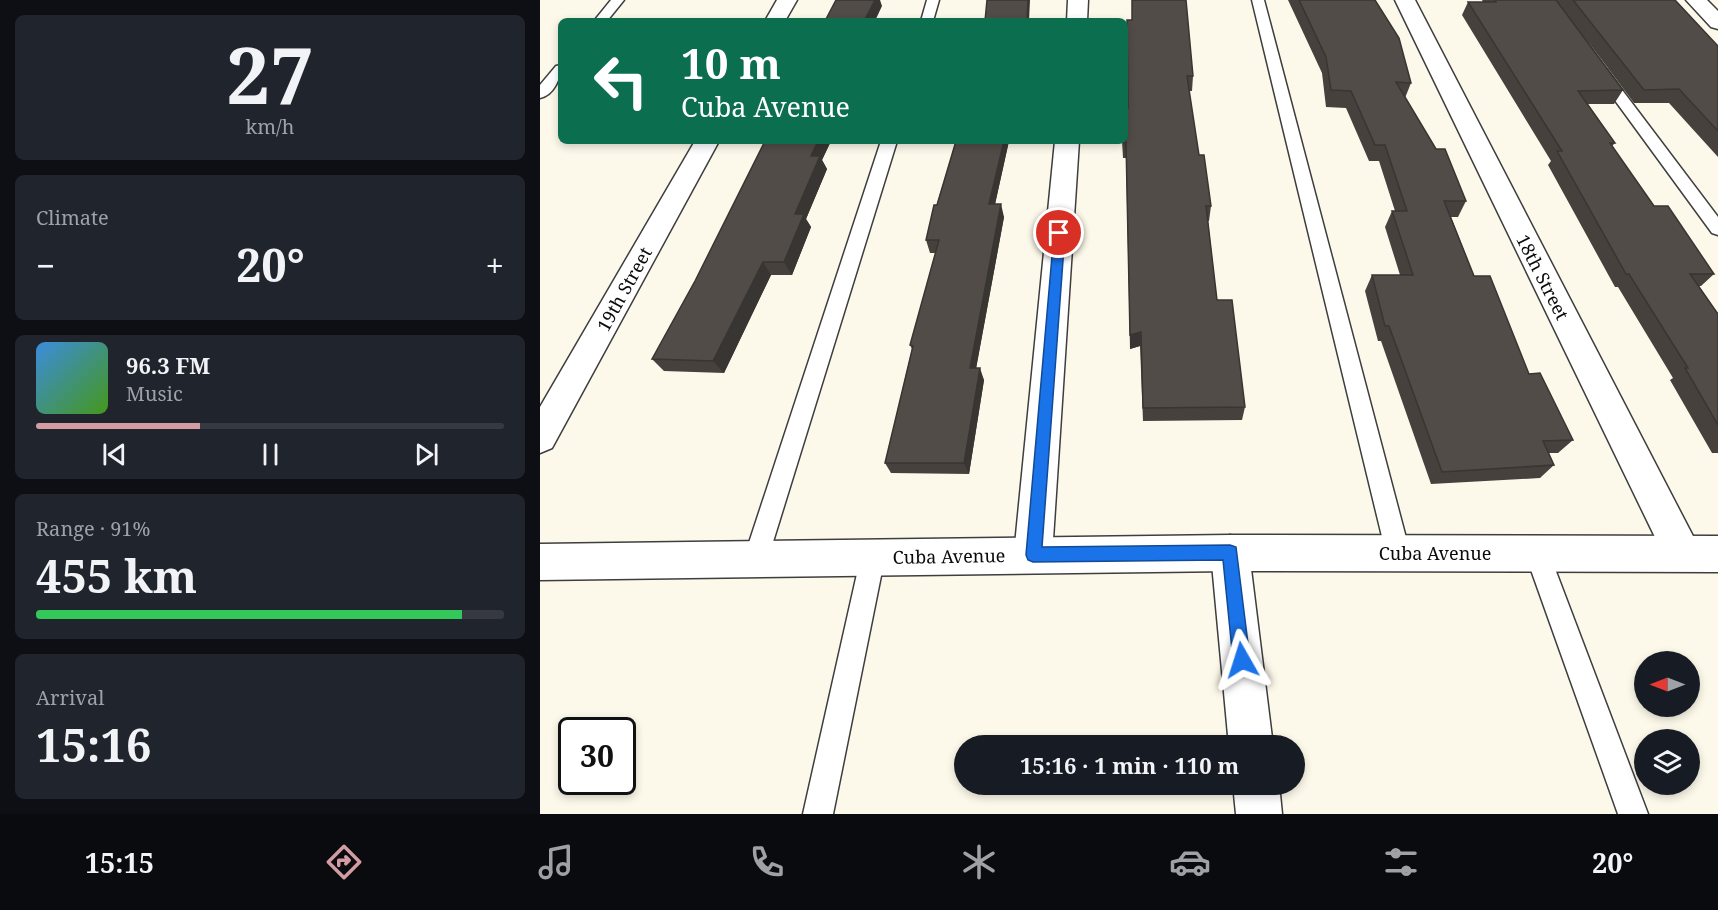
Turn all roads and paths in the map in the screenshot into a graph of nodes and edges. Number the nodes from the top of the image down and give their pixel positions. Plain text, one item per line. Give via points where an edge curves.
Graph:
1 (618, 0) edge
2 (787, 0) edge
3 (933, 0) edge
4 (1078, 0) edge
5 (1258, 0) edge
6 (1405, 0) edge
7 (1696, 0) edge
8 (603, 18) edge
9 (777, 18) edge
10 (928, 18) edge
11 (1077, 18) edge
12 (1718, 23) edge
13 (1590, 57) edge
14 (558, 73) edge
15 (540, 94) edge
16 (705, 144) edge
17 (888, 144) edge
18 (1067, 144) edge
19 (1718, 230) edge
20 (540, 438) edge
21 (1230, 553) junction
22 (1398, 553) junction
23 (1537, 553) junction
24 (1700, 554) edge
25 (1033, 555) junction
26 (873, 556) junction
27 (756, 558) junction
28 (540, 562) edge
29 (1250, 735) edge
30 (1257, 795) edge
31 (818, 814) edge
32 (1259, 814) edge
33 (1633, 814) edge

1 - 8 lane
2 - 9 street
3 - 10 lane
4 - 11 street
5 - 22 lane
6 - 24 street, 18th Street
7 - 12 street
13 - 19 lane
14 - 15 lane
16 - 20 street, 19th Street
17 - 27 lane
18 - 25 street
21 - 22 street, Cuba Avenue
21 - 25 street, Cuba Avenue
21 - 29 street
22 - 23 street, Cuba Avenue
23 - 24 street, Cuba Avenue
23 - 33 lane
25 - 26 street, Cuba Avenue
26 - 27 street, Cuba Avenue
26 - 31 lane
27 - 28 street, Cuba Avenue
30 - 32 street

